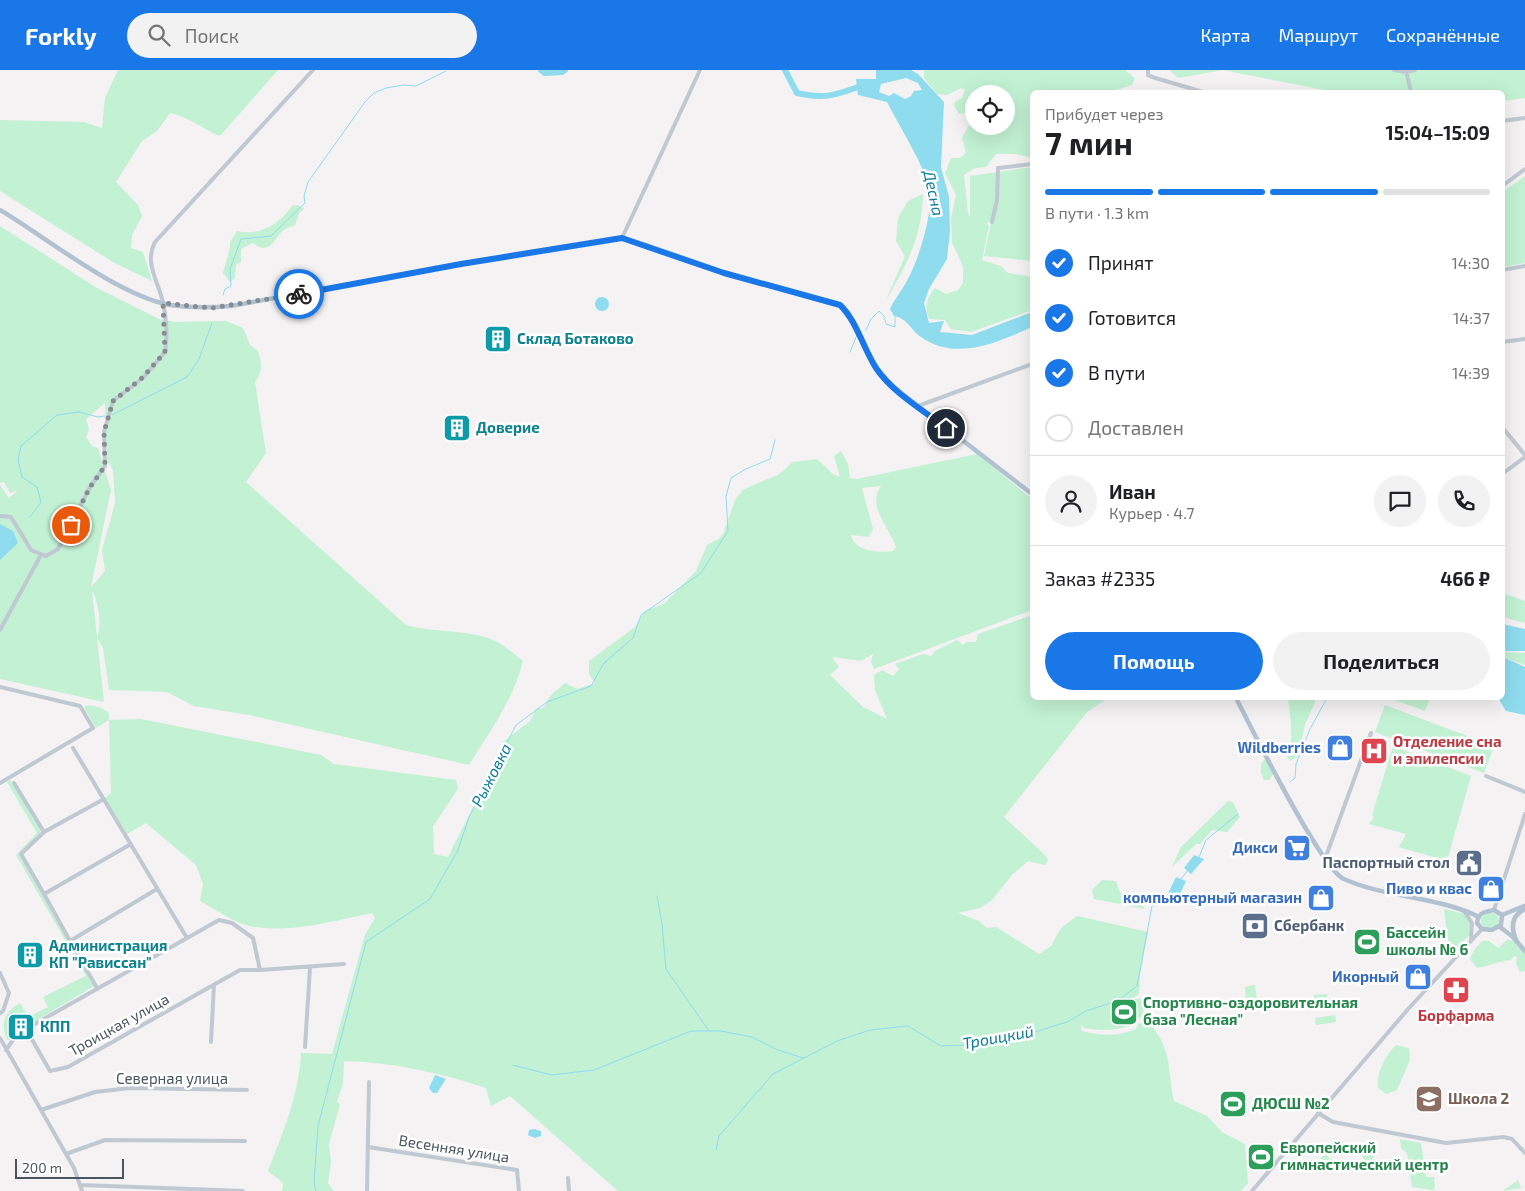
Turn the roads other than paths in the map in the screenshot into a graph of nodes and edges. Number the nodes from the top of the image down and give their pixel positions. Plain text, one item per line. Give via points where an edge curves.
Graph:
1 (313, 70) edge
2 (700, 70) edge
3 (1148, 70) edge
4 (1394, 70) edge
5 (1416, 70) edge
6 (1406, 71) edge
7 (1196, 90) edge
8 (1411, 90) edge
9 (1525, 118) edge
10 (1505, 121) edge
11 (1030, 164) edge
12 (1525, 169) edge
13 (1505, 184) edge
14 (0, 209) edge
15 (992, 222) dead end
16 (622, 238) junction
17 (1525, 266) edge
18 (1505, 269) edge
19 (163, 303) junction
20 (1525, 339) edge
21 (1505, 342) edge
22 (1030, 365) edge
23 (918, 406) junction
24 (1505, 431) edge
25 (1525, 456) edge
26 (1505, 472) edge
27 (1030, 492) edge
28 (0, 516) edge
29 (41, 555) junction
30 (0, 630) edge
31 (0, 687) edge
32 (1237, 700) edge
33 (1371, 733) dead end
34 (73, 748) dead end
35 (1486, 776) dead end
36 (0, 783) edge
37 (14, 783) dead end
38 (1525, 792) edge
39 (104, 799) junction
40 (1525, 814) edge
41 (44, 832) junction
42 (131, 844) junction
43 (1325, 859) junction
44 (157, 889) junction
45 (44, 894) junction
46 (1525, 908) edge
47 (1462, 910) junction
48 (1494, 910) junction
49 (1502, 915) junction
50 (1479, 917) junction
51 (1500, 927) junction
52 (1482, 929) junction
53 (187, 938) junction
54 (70, 940) junction
55 (1470, 941) junction
56 (1517, 942) junction
57 (1524, 949) edge
58 (344, 964) dead end
59 (310, 968) junction
60 (260, 970) junction
61 (0, 973) edge
62 (214, 985) junction
63 (97, 988) junction
64 (2, 1012) edge
65 (24, 1030) junction
66 (0, 1038) edge
67 (212, 1042) dead end
68 (304, 1047) dead end
69 (6, 1050) junction
70 (369, 1082) dead end
71 (247, 1090) dead end
72 (41, 1110) junction
73 (1318, 1113) junction
74 (245, 1141) dead end
75 (368, 1147) junction
76 (1525, 1153) edge
77 (66, 1154) junction
78 (568, 1178) dead end
79 (81, 1185) junction
80 (82, 1191) edge
81 (243, 1191) edge
82 (367, 1191) edge
83 (519, 1191) edge
84 (569, 1191) edge
85 (1252, 1191) edge

1 - 19 street via 155,242 150,262
2 - 16 street
3 - 7 street via 1152,77
4 - 6 street
5 - 6 street
6 - 8 street
9 - 10 street
11 - 15 street via 998,168 997,200
12 - 13 street
14 - 19 main road via 125,288
16 - 19 main road via 231,306 192,307
16 - 23 main road via 724,273 837,304 850,319 876,368 890,385
17 - 18 street
19 - 29 street via 165,352 142,378 113,401 104,432 105,466 90,487 58,549 46,556
20 - 21 street
22 - 23 street
23 - 27 main road
24 - 25 street
25 - 26 street
28 - 29 street via 10,517 31,550
29 - 30 street
31 - 36 street via 80,706 93,728
32 - 43 main road
33 - 43 street
34 - 39 street
35 - 38 street
37 - 41 street
39 - 41 street
39 - 42 street
40 - 48 street
41 - 45 street via 21,854
42 - 44 street
42 - 45 street
43 - 47 main road via 1340,877 1348,881
44 - 53 street
44 - 54 street
45 - 54 street
46 - 49 main road
46 - 56 main road via 1513,922
47 - 50 main road
47 - 55 street via 1472,924
48 - 49 main road
48 - 50 main road via 1483,912
49 - 51 main road
50 - 52 main road via 1478,925
51 - 52 main road via 1488,931
51 - 56 main road
52 - 55 street
53 - 60 street via 218,920 232,923 253,938
53 - 63 street
54 - 63 street
55 - 73 street
56 - 57 main road
58 - 59 street, Троицкая улица
59 - 60 street, Троицкая улица
59 - 68 street
60 - 62 street, Троицкая улица via 240,970
61 - 64 street via 9,993
62 - 65 street, Троицкая улица via 68,1067 50,1071
62 - 67 street
63 - 65 street
65 - 69 street
66 - 69 street
69 - 72 street
70 - 75 street
71 - 72 street, Северная улица via 130,1088 95,1092
72 - 77 street
73 - 76 street via 1333,1122 1446,1143 1503,1137 1512,1139
73 - 85 street
74 - 77 street via 105,1140
75 - 82 street
75 - 83 street, Весенняя улица via 517,1170
77 - 79 street
78 - 84 street
79 - 80 street
79 - 81 street

